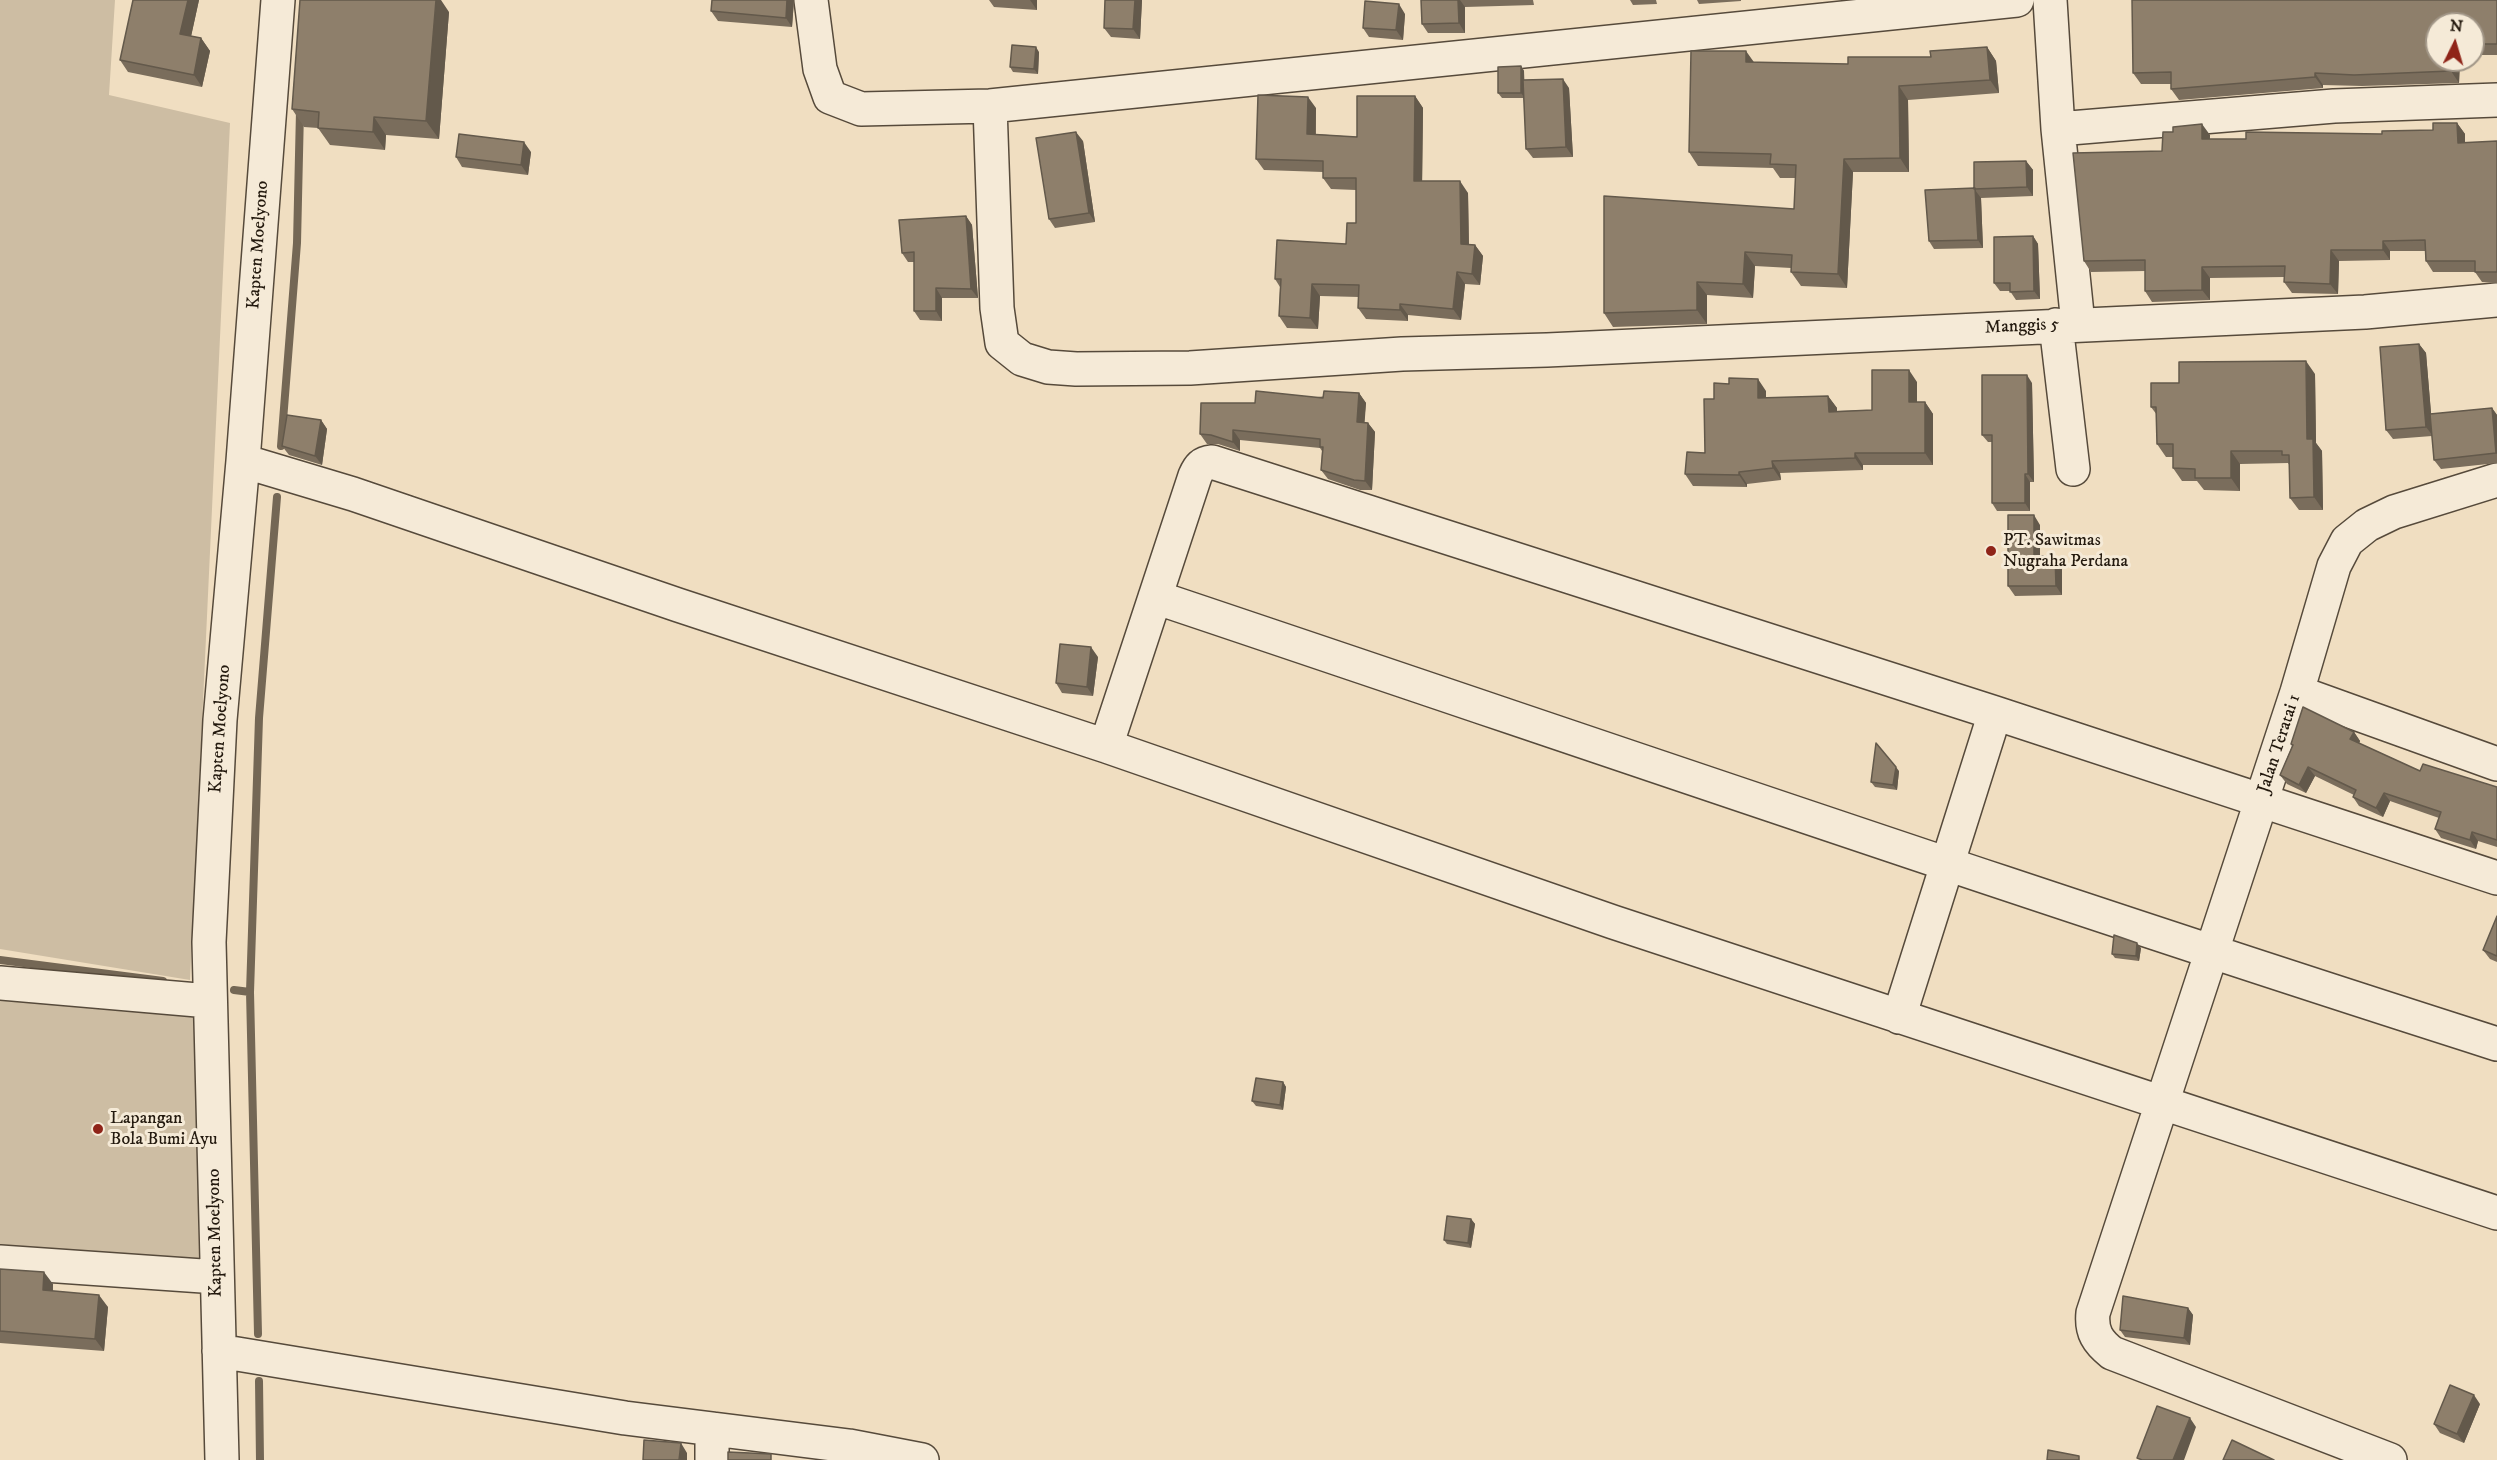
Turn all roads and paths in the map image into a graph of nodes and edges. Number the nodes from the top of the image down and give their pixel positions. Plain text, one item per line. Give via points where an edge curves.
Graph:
1 (278, 0) edge
2 (811, 0) edge
3 (2017, 0) edge
4 (2050, 0) edge
5 (2497, 100) edge
6 (990, 106) junction
7 (2058, 129) junction
8 (2497, 300) edge
9 (2067, 325) junction
10 (243, 461) junction
11 (2073, 469) dead end
12 (2497, 480) edge
13 (1155, 597) junction
14 (2298, 692) junction
15 (1995, 713) junction
16 (1106, 746) junction
17 (2497, 764) edge
18 (2262, 802) junction
19 (1948, 862) junction
20 (2497, 879) edge
21 (2211, 953) junction
22 (0, 983) edge
23 (209, 1001) junction
24 (1899, 1017) junction
25 (2497, 1044) edge
26 (2162, 1104) junction
27 (2497, 1213) edge
28 (0, 1262) edge
29 (217, 1277) junction
30 (219, 1351) junction
31 (712, 1445) edge
32 (222, 1460) edge
33 (922, 1460) edge
34 (2390, 1460) edge

1 - 10 street, Kapten Moelyono
2 - 6 street via 820,69 830,97 861,109
3 - 6 street
4 - 7 street
5 - 7 street via 2334,106
6 - 9 street, Manggis 5 via 997,308 1002,343 1022,359 1048,367 1190,368 1402,354
7 - 9 street
8 - 9 street, Manggis 5 via 2365,312
9 - 11 street
10 - 16 street
10 - 23 street, Kapten Moelyono via 220,720
12 - 14 street, Jalan Teratai 1 via 2394,512 2346,541 2325,594
13 - 15 street via 1195,476 1205,462 1212,462
13 - 16 street
13 - 19 street
14 - 17 street
14 - 18 street, Jalan Teratai 1
15 - 18 street
15 - 19 street
16 - 24 street
18 - 20 street
18 - 21 street, Jalan Teratai 1
19 - 21 street
19 - 24 street
21 - 25 street
21 - 26 street, Jalan Teratai 1
22 - 23 street
23 - 29 street, Kapten Moelyono
24 - 26 street
26 - 27 street
26 - 34 street, Jalan Teratai 1 via 2093,1313 2094,1334 2112,1353
28 - 29 street
29 - 30 street, Kapten Moelyono
30 - 31 street via 614,1416
30 - 32 street, Kapten Moelyono
31 - 33 street via 849,1446

